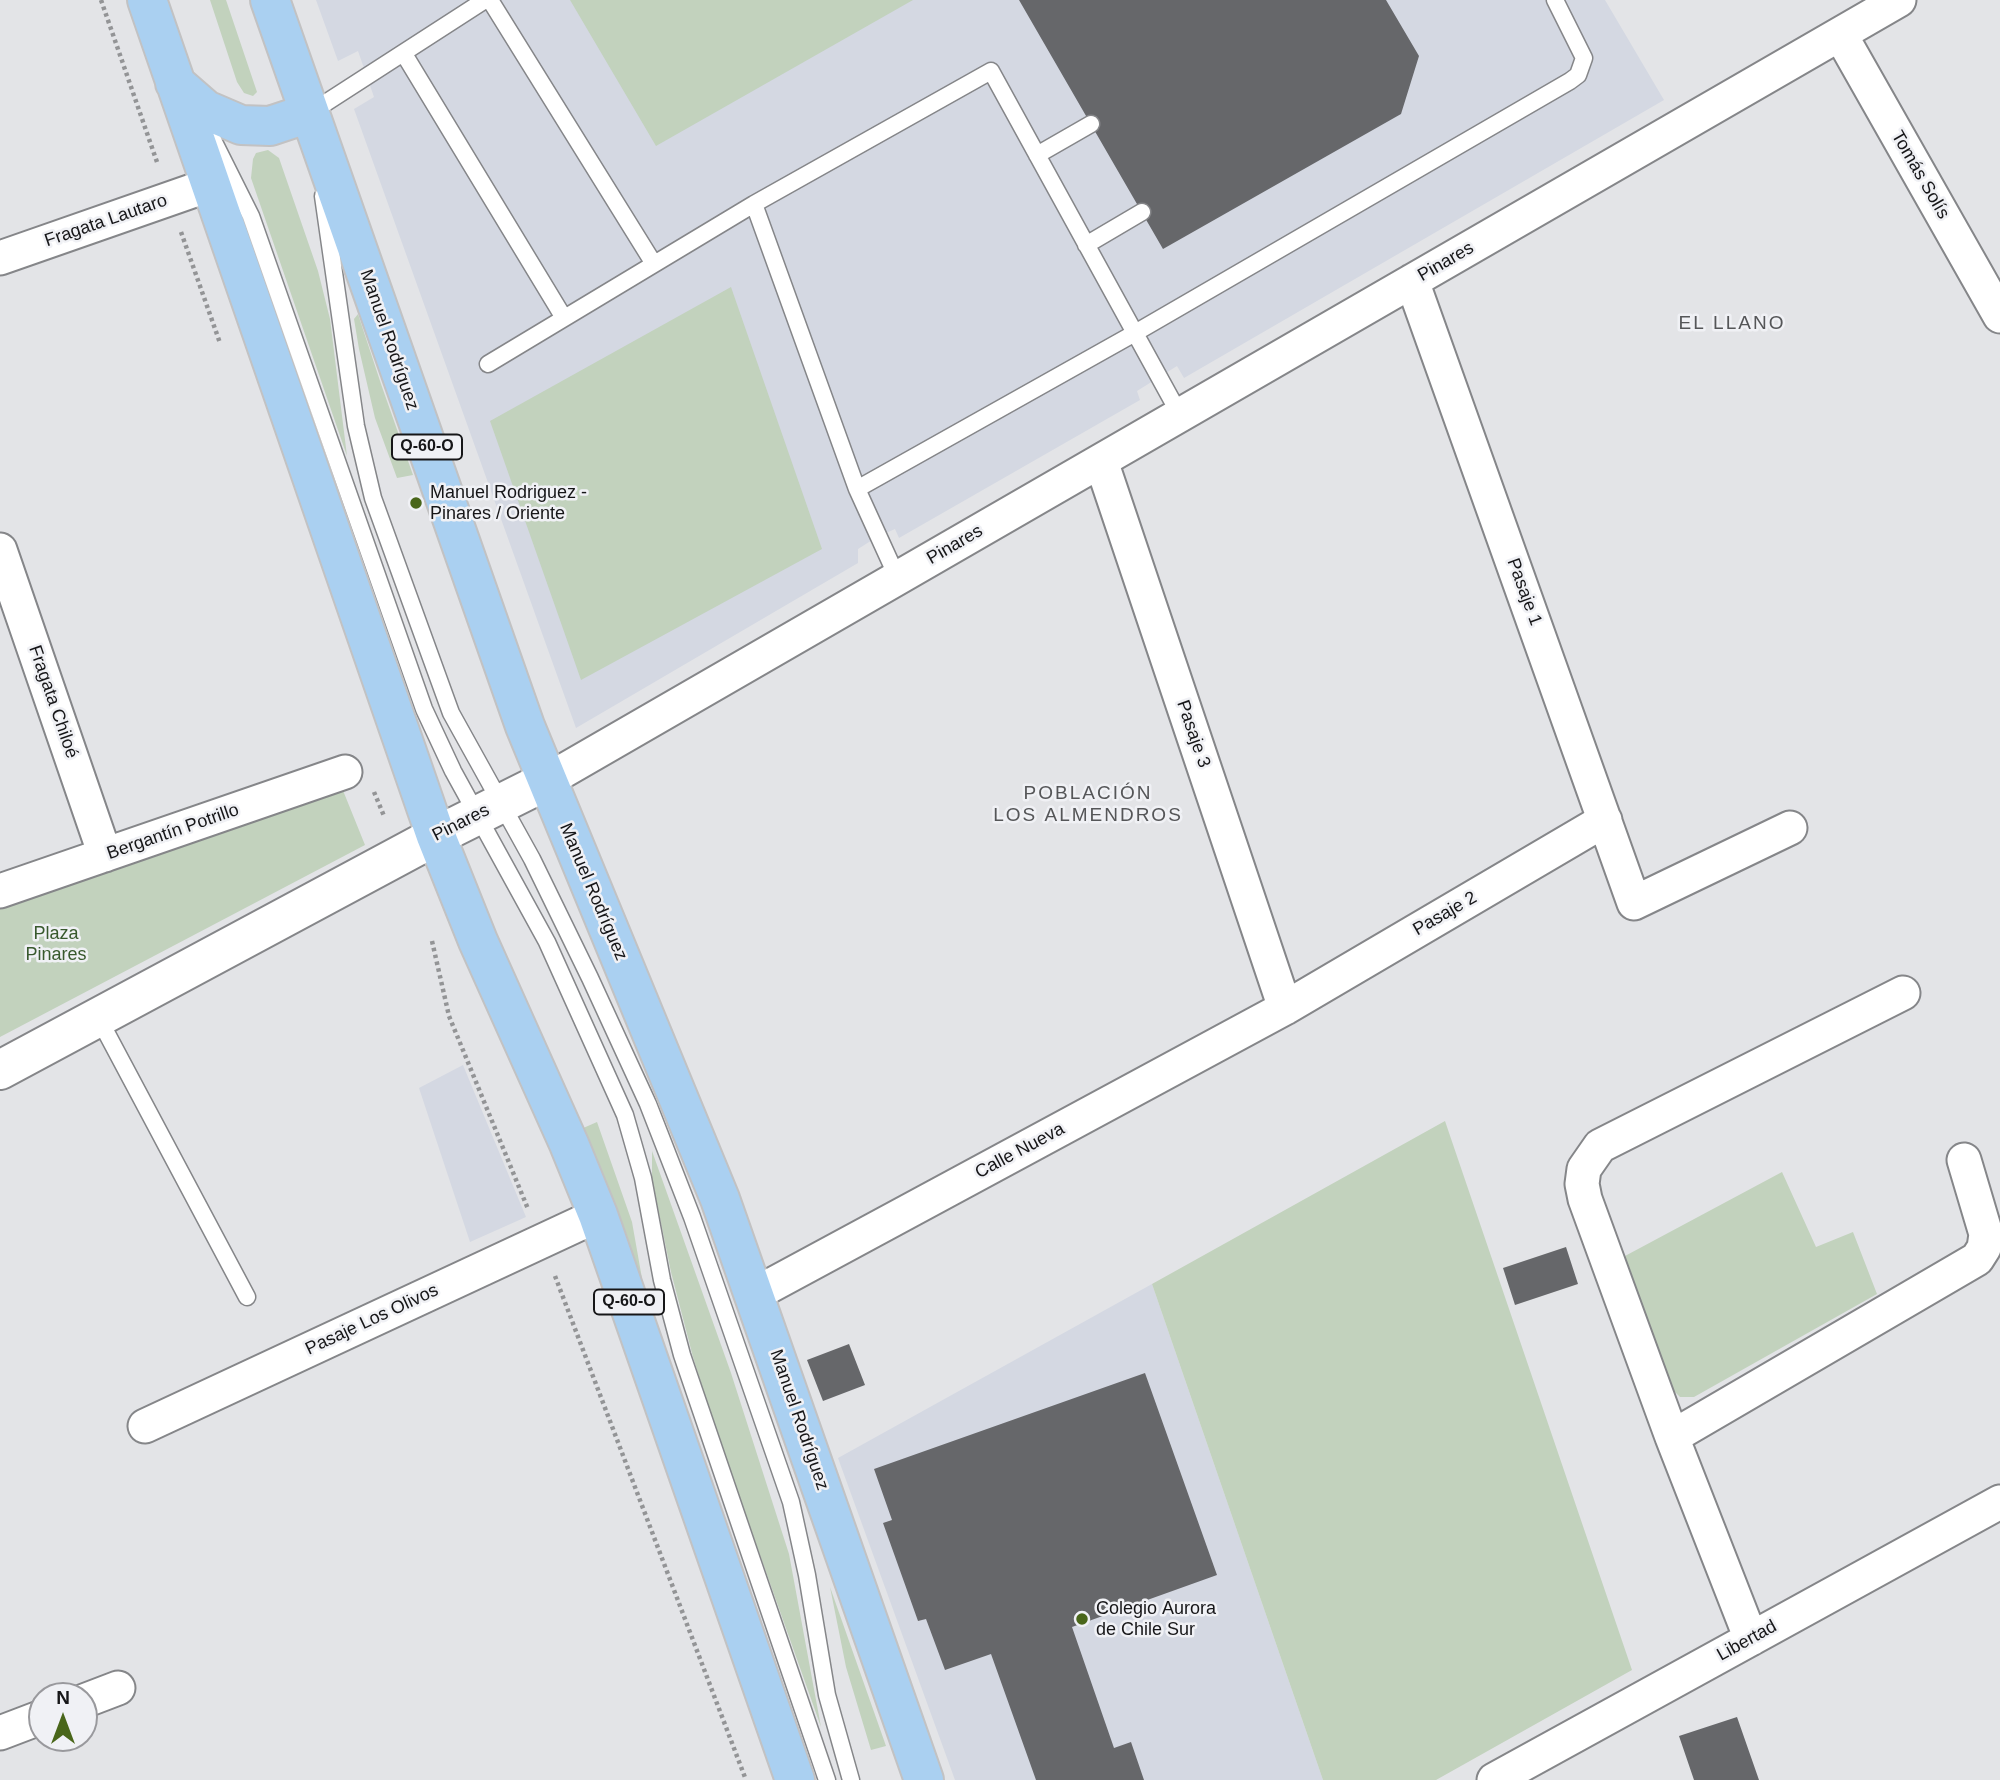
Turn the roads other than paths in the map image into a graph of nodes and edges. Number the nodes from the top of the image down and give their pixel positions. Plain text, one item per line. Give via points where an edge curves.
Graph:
1 (147, 0) edge
2 (270, 0) edge
3 (488, 0) edge
4 (1555, 0) edge
5 (1899, 0) edge
6 (1840, 34) junction
7 (404, 54) junction
8 (175, 83) junction
9 (309, 113) junction
10 (1091, 124) dead end
11 (1037, 155) junction
12 (212, 184) junction
13 (754, 204) junction
14 (1142, 212) dead end
15 (1086, 245) junction
16 (0, 258) edge
17 (654, 264) junction
18 (1412, 281) junction
19 (2000, 316) edge
20 (564, 318) junction
21 (1135, 333) junction
22 (488, 364) dead end
23 (1180, 415) junction
24 (1101, 461) junction
25 (857, 489) junction
26 (0, 550) edge
27 (898, 579) junction
28 (345, 772) dead end
29 (546, 780) junction
30 (488, 809) junction
31 (1605, 820) junction
32 (1790, 828) dead end
33 (436, 836) junction
34 (105, 855) junction
35 (0, 891) edge
36 (1903, 993) dead end
37 (1286, 1008) junction
38 (98, 1017) junction
39 (0, 1070) edge
40 (1964, 1160) dead end
41 (598, 1215) junction
42 (755, 1294) junction
43 (247, 1297) dead end
44 (145, 1426) dead end
45 (1672, 1437) junction
46 (2000, 1502) edge
47 (1751, 1639) junction
48 (118, 1688) dead end
49 (98, 1696) edge
50 (28, 1722) edge
51 (0, 1733) edge
52 (794, 1780) edge
53 (827, 1780) edge
54 (851, 1780) edge
55 (924, 1780) edge
56 (1494, 1780) edge

1 - 8 main road, Q-60-O
2 - 9 main road, Manuel Rodríguez / Q-60-O
3 - 7 lane
3 - 17 lane
4 - 21 lane via 1582,48 1578,75
5 - 6 street, Pinares
6 - 18 street, Pinares
6 - 19 street, Tomás Solís
7 - 9 lane
7 - 20 lane
8 - 9 main road via 206,110 241,125 270,126
8 - 12 main road, Q-60-O
8 - 30 lane via 212,138 251,216 408,668 443,751
9 - 29 main road, Manuel Rodríguez / Q-60-O
9 - 30 lane via 363,463
10 - 11 lane
11 - 13 lane via 991,71
11 - 15 lane
12 - 16 street, Fragata Lautaro
12 - 33 main road, Q-60-O
13 - 17 lane
13 - 25 lane
14 - 15 lane
15 - 21 lane
17 - 20 lane
18 - 23 street, Pinares
18 - 31 street, Pasaje 1
20 - 22 lane
21 - 23 lane
21 - 25 lane
23 - 24 street, Pinares
24 - 27 street, Pinares
24 - 37 street, Pasaje 3
25 - 27 lane
26 - 34 street, Fragata Chiloé
27 - 29 street, Pinares
28 - 34 street, Bergantín Potrillo
29 - 30 street, Pinares
29 - 42 main road, Manuel Rodríguez / Q-60-O via 687,1115
30 - 33 street, Pinares
30 - 53 lane via 625,1115 681,1355
30 - 54 lane via 532,859 621,1042 692,1217 791,1502 823,1675
31 - 32 street, Pasaje 1 via 1634,903
31 - 37 street, Pasaje 2
33 - 38 street, Pinares
33 - 41 main road, Q-60-O
34 - 35 street, Bergantín Potrillo
36 - 45 street via 1600,1146 1590,1156 1582,1184 1585,1199
37 - 42 street, Calle Nueva
38 - 39 street, Pinares
38 - 43 lane
40 - 45 street via 1986,1234 1977,1259
41 - 44 street, Pasaje Los Olivos
41 - 52 main road, Q-60-O
42 - 55 main road, Manuel Rodríguez / Q-60-O
45 - 47 street
46 - 47 street, Libertad
47 - 56 street, Libertad
48 - 49 street
50 - 51 street

